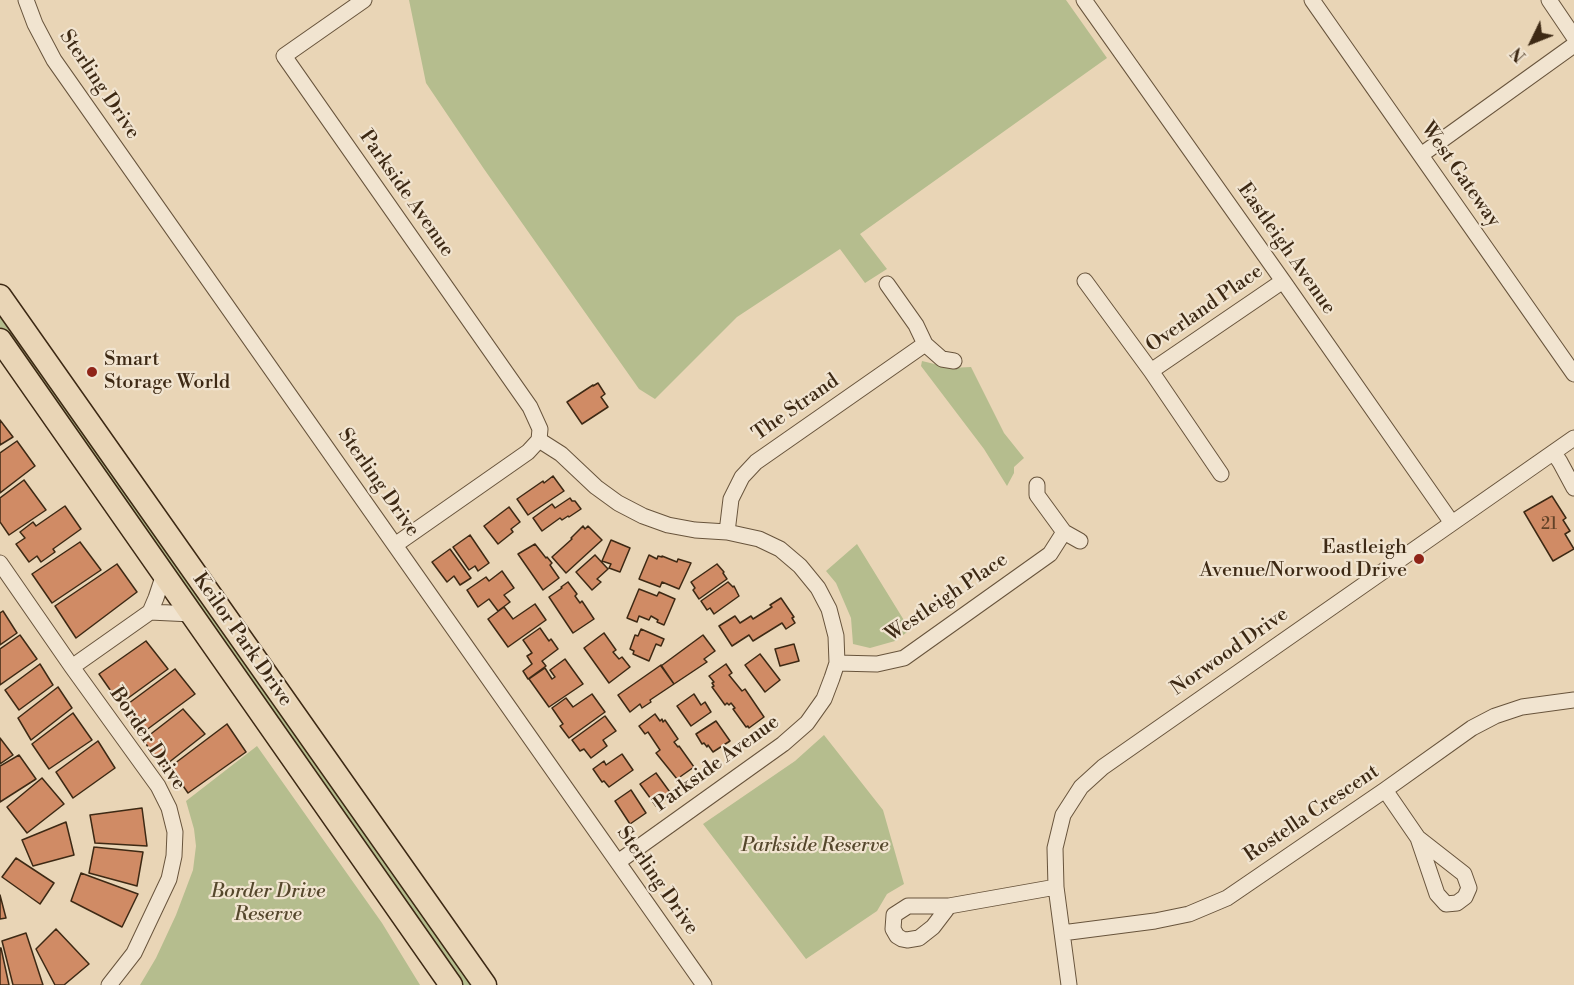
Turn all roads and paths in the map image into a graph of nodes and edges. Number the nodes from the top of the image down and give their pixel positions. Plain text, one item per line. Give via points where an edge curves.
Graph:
1 (26, 0) edge
2 (364, 0) edge
3 (1084, 0) edge
4 (1312, 0) edge
5 (1549, 0) edge
6 (1574, 37) edge
7 (1574, 45) edge
8 (1421, 155) junction
9 (1283, 280) junction
10 (1085, 281) dead end
11 (887, 284) dead end
12 (0, 296) edge
13 (0, 340) edge
14 (925, 344) junction
15 (954, 362) dead end
16 (1151, 371) junction
17 (1574, 374) edge
18 (1574, 438) edge
19 (539, 440) junction
20 (1554, 453) junction
21 (1221, 474) dead end
22 (1036, 484) dead end
23 (1574, 488) edge
24 (1452, 523) junction
25 (727, 532) junction
26 (1064, 532) junction
27 (1080, 541) dead end
28 (395, 545) junction
29 (0, 563) edge
30 (164, 574) junction
31 (150, 612) junction
32 (192, 614) junction
33 (837, 663) junction
34 (72, 667) junction
35 (1574, 700) edge
36 (1385, 790) junction
37 (1418, 838) dead end
38 (618, 862) junction
39 (1056, 886) junction
40 (949, 906) dead end
41 (1062, 933) junction
42 (110, 985) edge
43 (451, 985) edge
44 (485, 985) edge
45 (704, 985) edge
46 (1069, 985) edge

1 - 28 street, Sterling Drive via 54,60
2 - 19 street, Parkside Avenue via 284,56 530,407 540,429
3 - 9 street, Eastleigh Avenue
4 - 8 street, West Gateway
5 - 6 street
7 - 8 street
8 - 17 street, West Gateway
9 - 16 street, Overland Place
9 - 24 street, Eastleigh Avenue
10 - 16 street, Overland Place
11 - 14 street
12 - 44 main road, Keilor Park Drive
13 - 30 main road, Keilor Park Drive
14 - 15 street
14 - 25 street, The Strand via 756,462 741,477 731,499
16 - 21 street, Overland Place
18 - 20 street, Norwood Drive
19 - 25 street, Parkside Avenue via 618,503 644,516 668,525
19 - 28 street via 528,452
20 - 23 street
20 - 24 street, Norwood Drive
22 - 26 street via 1037,495
24 - 39 street, Norwood Drive via 1093,775 1064,814 1055,848
25 - 33 street, Parkside Avenue via 759,539 780,549 800,566 829,609
26 - 27 street
26 - 33 street, Westleigh Place via 1050,554 904,658 877,664
28 - 38 street, Sterling Drive
29 - 34 street, Border Drive
30 - 31 street
30 - 32 main road, Keilor Park Drive
31 - 32 street
31 - 34 street
32 - 43 main road, Keilor Park Drive
33 - 38 street, Parkside Avenue via 824,699 807,723
34 - 42 street, Border Drive via 158,786 175,832 169,879 134,953
35 - 36 street, Rostella Crescent via 1522,707 1495,716
36 - 37 street
36 - 41 street, Rostella Crescent via 1227,898 1189,914
38 - 45 street, Sterling Drive
39 - 40 street
39 - 41 street, Norwood Drive
41 - 46 street, Norwood Drive

